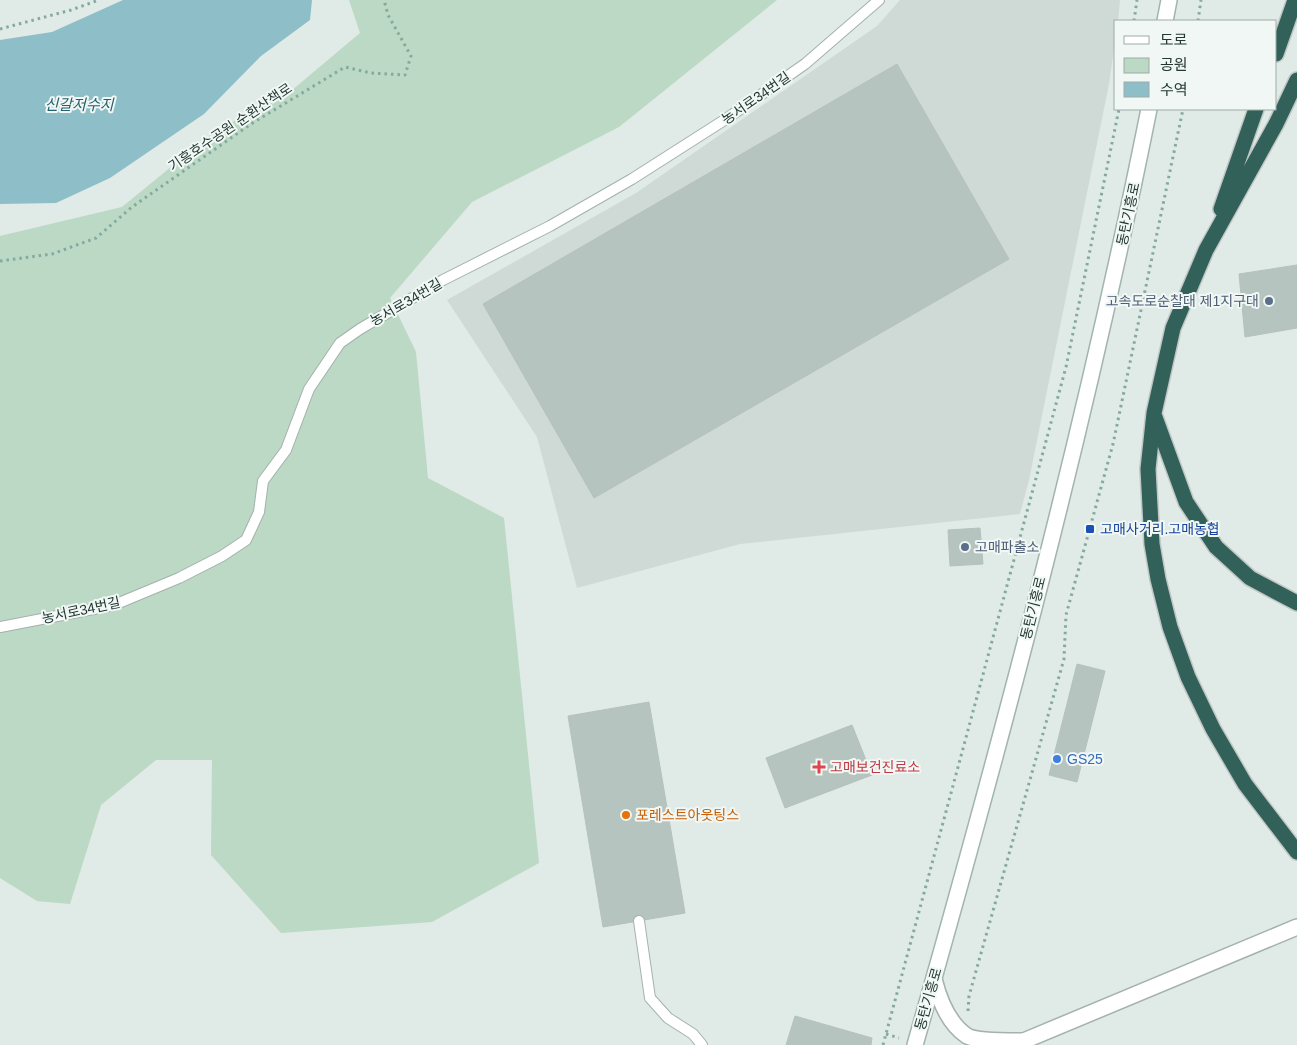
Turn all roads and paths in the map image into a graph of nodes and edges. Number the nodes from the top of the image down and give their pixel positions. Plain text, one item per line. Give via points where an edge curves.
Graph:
1 (99, 0) edge
2 (384, 0) edge
3 (879, 0) edge
4 (1136, 0) edge
5 (1169, 0) edge
6 (1201, 0) edge
7 (1295, 0) edge
8 (1134, 20) edge
9 (1166, 20) edge
10 (1198, 20) edge
11 (0, 29) edge
12 (1277, 51) edge
13 (1297, 80) edge
14 (1119, 110) edge
15 (1149, 110) edge
16 (1183, 110) edge
17 (1256, 110) edge
18 (1206, 250) junction
19 (0, 261) edge
20 (1154, 413) junction
21 (1297, 603) edge
22 (0, 627) edge
23 (1297, 852) edge
24 (640, 921) dead end
25 (1297, 927) edge
26 (934, 979) junction
27 (972, 1018) dead end
28 (1018, 1043) edge
29 (702, 1045) edge
30 (883, 1045) edge
31 (915, 1045) edge

1 - 11 path
2 - 19 path, 기흥호수공원 순환산책로 via 388,15 411,56 404,75 345,67 251,124 132,207 96,238 52,254
3 - 22 lane, 농서로34번길 via 804,64 632,180 443,280 340,343 309,388 286,450 263,481 260,512 246,540 179,578 114,605
4 - 8 path
5 - 9 main road
6 - 10 path
7 - 12 highway
13 - 18 highway
14 - 30 path via 1066,367
15 - 26 main road, 동탄기흥로 via 1125,231 1085,402 986,794
16 - 27 path via 1113,444 1066,615 1064,659 969,996 968,1012
17 - 18 highway
18 - 20 highway via 1172,328
20 - 21 highway via 1186,502 1216,546 1250,578
20 - 23 highway via 1148,469 1152,544 1170,627 1188,677 1213,729 1245,784
24 - 29 lane via 650,998 668,1018 693,1034
25 - 28 main road
26 - 28 main road via 940,1001 951,1020 968,1036
26 - 31 main road, 동탄기흥로

